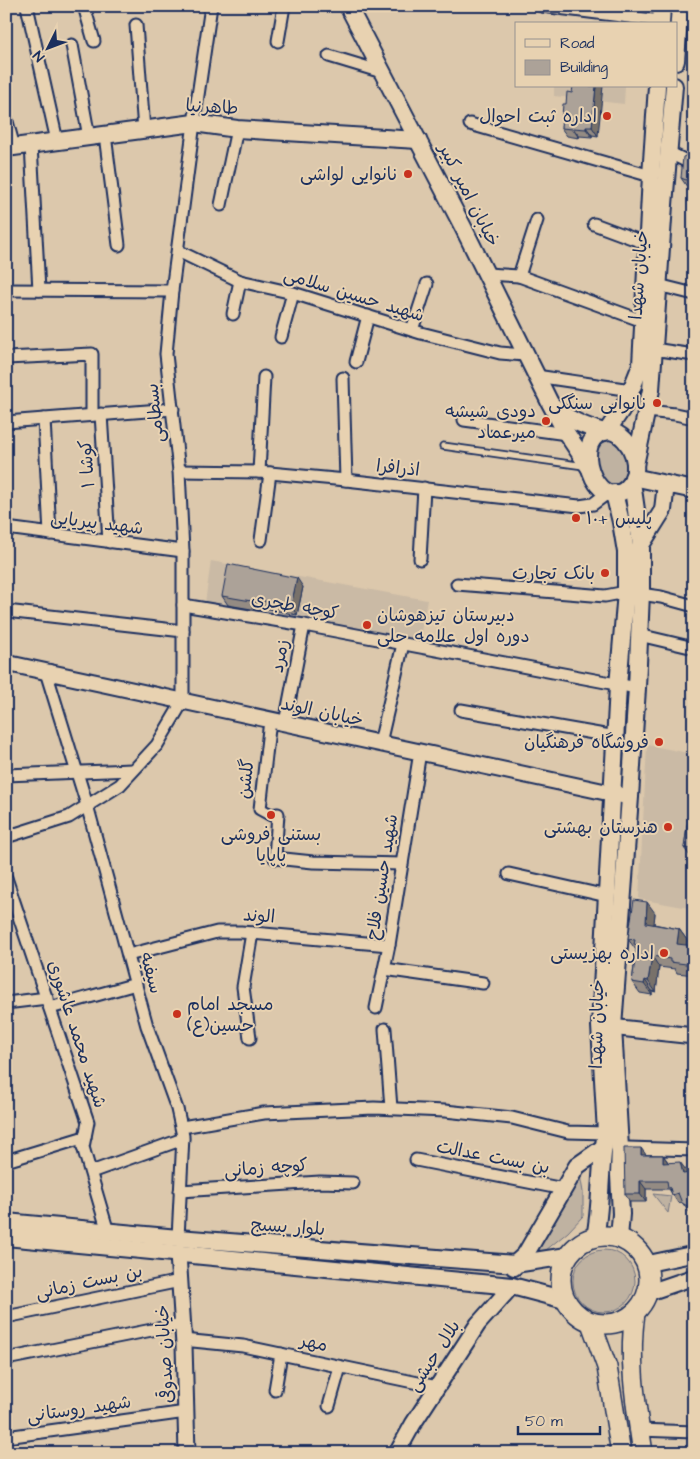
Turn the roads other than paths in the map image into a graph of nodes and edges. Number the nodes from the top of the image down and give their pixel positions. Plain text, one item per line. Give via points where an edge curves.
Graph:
1 (27, 6) edge
2 (84, 6) edge
3 (211, 6) edge
4 (284, 6) edge
5 (348, 6) edge
6 (542, 6) edge
7 (680, 6) edge
8 (662, 17) edge
9 (136, 25) dead end
10 (678, 34) edge
11 (94, 41) dead end
12 (278, 41) dead end
13 (72, 45) dead end
14 (330, 56) dead end
15 (382, 72) junction
16 (658, 88) edge
17 (674, 88) edge
18 (6, 118) edge
19 (194, 123) junction
20 (470, 124) dead end
21 (237, 129) junction
22 (144, 130) junction
23 (97, 136) junction
24 (418, 140) junction
25 (57, 141) junction
26 (17, 147) edge
27 (668, 152) junction
28 (694, 164) edge
29 (651, 176) junction
30 (221, 205) dead end
31 (537, 220) dead end
32 (594, 224) dead end
33 (648, 244) junction
34 (119, 245) dead end
35 (178, 251) junction
36 (487, 274) junction
37 (519, 276) junction
38 (240, 281) junction
39 (427, 284) dead end
40 (658, 285) junction
41 (6, 290) edge
42 (39, 290) junction
43 (172, 291) junction
44 (293, 293) junction
45 (694, 294) edge
46 (233, 314) dead end
47 (368, 316) junction
48 (643, 320) junction
49 (412, 330) junction
50 (281, 337) dead end
51 (654, 349) junction
52 (525, 355) junction
53 (694, 355) edge
54 (6, 358) edge
55 (356, 362) dead end
56 (536, 376) junction
57 (264, 377) dead end
58 (343, 378) dead end
59 (631, 390) junction
60 (550, 403) junction
61 (172, 409) junction
62 (647, 411) junction
63 (96, 415) junction
64 (694, 418) edge
65 (44, 419) junction
66 (464, 420) dead end
67 (6, 422) edge
68 (605, 432) junction
69 (567, 434) junction
70 (443, 446) dead end
71 (589, 467) junction
72 (179, 471) junction
73 (265, 473) junction
74 (633, 475) junction
75 (346, 480) junction
76 (666, 484) junction
77 (424, 488) junction
78 (694, 490) edge
79 (612, 493) junction
80 (6, 528) edge
81 (50, 534) junction
82 (261, 540) dead end
83 (109, 542) junction
84 (641, 545) junction
85 (183, 552) junction
86 (420, 559) dead end
87 (457, 584) dead end
88 (633, 592) junction
89 (183, 605) junction
90 (694, 606) edge
91 (6, 611) edge
92 (304, 625) junction
93 (183, 631) junction
94 (639, 635) junction
95 (403, 644) junction
96 (694, 648) edge
97 (6, 663) edge
98 (46, 672) junction
99 (618, 686) junction
100 (637, 688) junction
101 (183, 701) junction
102 (461, 710) dead end
103 (278, 721) junction
104 (616, 737) junction
105 (380, 743) junction
106 (420, 752) junction
107 (132, 770) junction
108 (76, 772) junction
109 (6, 775) edge
110 (613, 793) junction
111 (630, 797) junction
112 (87, 805) junction
113 (6, 837) edge
114 (402, 864) junction
115 (509, 874) dead end
116 (6, 878) edge
117 (607, 896) junction
118 (252, 933) junction
119 (389, 945) junction
120 (128, 954) junction
121 (384, 969) junction
122 (483, 983) dead end
123 (136, 984) junction
124 (6, 1003) edge
125 (48, 1003) junction
126 (376, 1008) dead end
127 (606, 1027) junction
128 (385, 1029) dead end
129 (694, 1036) edge
130 (250, 1038) dead end
131 (390, 1108) junction
132 (182, 1127) junction
133 (85, 1137) junction
134 (183, 1139) junction
135 (605, 1140) junction
136 (620, 1148) junction
137 (694, 1150) edge
138 (416, 1160) dead end
139 (6, 1161) edge
140 (91, 1172) junction
141 (353, 1183) dead end
142 (564, 1189) junction
143 (180, 1191) junction
144 (6, 1222) edge
145 (108, 1232) junction
146 (6, 1237) edge
147 (595, 1237) junction
148 (618, 1238) junction
149 (178, 1246) junction
150 (694, 1254) edge
151 (567, 1256) junction
152 (515, 1264) junction
153 (646, 1264) junction
154 (694, 1277) edge
155 (180, 1281) junction
156 (512, 1286) junction
157 (647, 1293) junction
158 (565, 1300) junction
159 (635, 1313) junction
160 (6, 1317) edge
161 (591, 1323) junction
162 (182, 1324) junction
163 (183, 1340) junction
164 (281, 1354) junction
165 (6, 1359) edge
166 (340, 1367) junction
167 (437, 1387) junction
168 (275, 1390) dead end
169 (329, 1406) dead end
170 (186, 1412) junction
171 (639, 1430) junction
172 (694, 1432) edge
173 (6, 1437) edge
174 (190, 1452) edge
175 (397, 1453) edge
176 (621, 1453) edge
177 (643, 1453) edge

1 - 25 street
2 - 11 street
3 - 19 street, بسطامی
4 - 12 street
5 - 15 main road, خیابان امیر کبیر
6 - 8 street
7 - 10 main road
9 - 22 street
13 - 23 street
14 - 15 street
15 - 24 main road, خیابان امیر کبیر
16 - 29 main road, خیابان شهدا
17 - 27 main road, خیابان شهدا
18 - 26 street
19 - 21 main road, طاهرنیا
19 - 22 main road, طاهرنیا
19 - 35 street, بسطامی
20 - 29 street
21 - 24 main road, طاهرنیا
21 - 30 street
22 - 23 main road, طاهرنیا
23 - 25 main road, طاهرنیا
23 - 34 street
24 - 36 main road, خیابان امیر کبیر
25 - 26 main road, طاهرنیا
26 - 42 street
27 - 28 street
27 - 40 main road, خیابان شهدا
29 - 33 main road, خیابان شهدا
31 - 37 street
32 - 33 street
33 - 48 main road, خیابان شهدا
35 - 38 street, شهید حسین سلامی
35 - 43 street, بسطامی
36 - 37 street
36 - 52 main road, خیابان امیر کبیر
37 - 48 street
38 - 44 street, شهید حسین سلامی
38 - 46 street
39 - 49 street
40 - 45 street
40 - 51 main road, خیابان شهدا
41 - 42 street
42 - 43 street
43 - 61 street, بسطامی via 166,354
44 - 47 street, شهید حسین سلامی
44 - 50 street
47 - 49 street, شهید حسین سلامی
47 - 55 street
48 - 59 main road, خیابان شهدا via 641,365
49 - 52 street, شهید حسین سلامی via 500,353
51 - 53 street
51 - 62 main road, خیابان شهدا
52 - 56 main road, خیابان امیر کبیر
54 - 63 street, کوشا ۱ via 92,354
56 - 59 street
56 - 60 main road, خیابان امیر کبیر
57 - 73 street
58 - 75 street
59 - 68 main road, خیابان شهدا via 621,412
60 - 68 main road via 578,423
60 - 69 main road, خیابان امیر کبیر
61 - 63 street
61 - 72 street, بسطامی
62 - 64 street
62 - 74 main road, خیابان شهدا
63 - 65 street
63 - 83 street, کوشا ۱
65 - 67 street
65 - 81 street
66 - 69 street
68 - 71 main road via 597,436 590,448
68 - 74 main road via 614,432 626,440 632,450
69 - 71 main road, خیابان امیر کبیر
70 - 71 lane
71 - 79 main road via 595,482
72 - 73 street, اذرافرا
72 - 85 street, بسطامی
73 - 75 street, اذرافرا
73 - 82 street
74 - 76 main road
74 - 79 main road via 626,489
74 - 84 main road, خیابان شهدا
75 - 77 street, اذرافرا
76 - 78 main road
76 - 84 main road via 663,510
77 - 79 street, اذرافرا via 579,506 593,504
77 - 86 street
79 - 88 main road, خیابان شهدا via 621,522
80 - 81 street, شهید پیریایی
81 - 83 street, شهید پیریایی
83 - 85 street, شهید پیریایی
84 - 88 main road, خیابان شهدا
85 - 89 street, بسطامی
87 - 88 street via 605,596
88 - 90 street
88 - 94 main road, خیابان شهدا
88 - 99 main road, خیابان شهدا
89 - 92 street, کوچه طجری
89 - 93 street, بسطامی
91 - 93 street
92 - 95 street, کوچه طجری
92 - 103 street, زمرد
93 - 101 street, بسطامی
94 - 96 street
94 - 100 main road, خیابان شهدا
95 - 99 street, کوچه طجری
95 - 105 street
97 - 98 street, خیابان الوند
98 - 101 street, خیابان الوند
98 - 108 street, سیفیه
99 - 100 street, کوچه طجری
99 - 104 main road, خیابان شهدا
100 - 111 main road, خیابان شهدا
101 - 103 street, خیابان الوند
101 - 107 street via 157,744
102 - 104 street
103 - 105 street, خیابان الوند
103 - 114 street, گلشن via 260,809 271,815 278,814 275,858
104 - 110 main road, خیابان شهدا
105 - 106 street, خیابان الوند
106 - 110 street, خیابان الوند
106 - 114 street, شهید حسین فلاح
107 - 108 street
107 - 112 street via 120,784
108 - 109 street
108 - 112 street, سیفیه
110 - 111 street, خیابان الوند
110 - 117 main road, خیابان شهدا
111 - 127 main road, خیابان شهدا
112 - 113 street via 69,818
112 - 120 street, سیفیه
114 - 119 street, شهید حسین فلاح
115 - 117 street
116 - 125 street, شهید محمد عاشوری
117 - 127 main road, خیابان شهدا
118 - 119 street, الوند
118 - 120 street, الوند via 218,932
118 - 130 street via 243,987
119 - 121 street, شهید حسین فلاح
120 - 123 street, سیفیه
121 - 122 street
121 - 126 street, شهید حسین فلاح
123 - 125 street
123 - 132 street, سیفیه
124 - 125 street
125 - 133 street, شهید محمد عاشوری via 88,1122
127 - 129 street
127 - 135 main road, خیابان شهدا
127 - 136 main road, خیابان شهدا
128 - 131 street
131 - 132 street via 264,1113
131 - 135 street via 512,1118
132 - 134 street, سیفیه
133 - 139 street
133 - 140 street, شهید محمد عاشوری via 83,1147
134 - 140 street
134 - 143 street, سیفیه
135 - 136 street
135 - 142 main road via 577,1166
135 - 147 main road, خیابان شهدا
136 - 137 street
136 - 148 main road, خیابان شهدا
138 - 142 street, بن بست عدالت
140 - 145 street, شهید محمد عاشوری
141 - 143 street, کوچه زمانی via 320,1182
142 - 152 main road via 525,1255
143 - 149 street, سیفیه
144 - 145 main road, بلوار بسیج
145 - 149 main road, بلوار بسیج
146 - 149 main road, بلوار بسیج
147 - 148 main road
147 - 151 main road via 584,1241
148 - 153 main road via 630,1244
149 - 152 main road, بلوار بسیج
149 - 155 street, خیابان صدوقی
149 - 156 main road, بلوار بسیج
150 - 153 street
151 - 152 main road, بلوار بسیج
151 - 158 main road via 561,1278
152 - 156 main road
153 - 157 main road
154 - 157 street
155 - 160 street, بن بست زمانی
155 - 162 street, خیابان صدوقی
156 - 158 main road, بلوار بسیج
156 - 167 street, بلال حبشی via 478,1324
157 - 159 main road
158 - 161 main road via 581,1318
159 - 161 main road via 614,1324
159 - 171 main road via 631,1367
161 - 176 main road via 607,1367
162 - 163 street, خیابان صدوقی
162 - 165 street
163 - 164 street, مهر
163 - 170 street, خیابان صدوقی
164 - 166 street, مهر
164 - 168 street
166 - 167 street, مهر
166 - 169 street
167 - 175 street, بلال حبشی
170 - 173 street, شهید روستانی
170 - 174 street, خیابان صدوقی
171 - 172 street
171 - 177 main road

